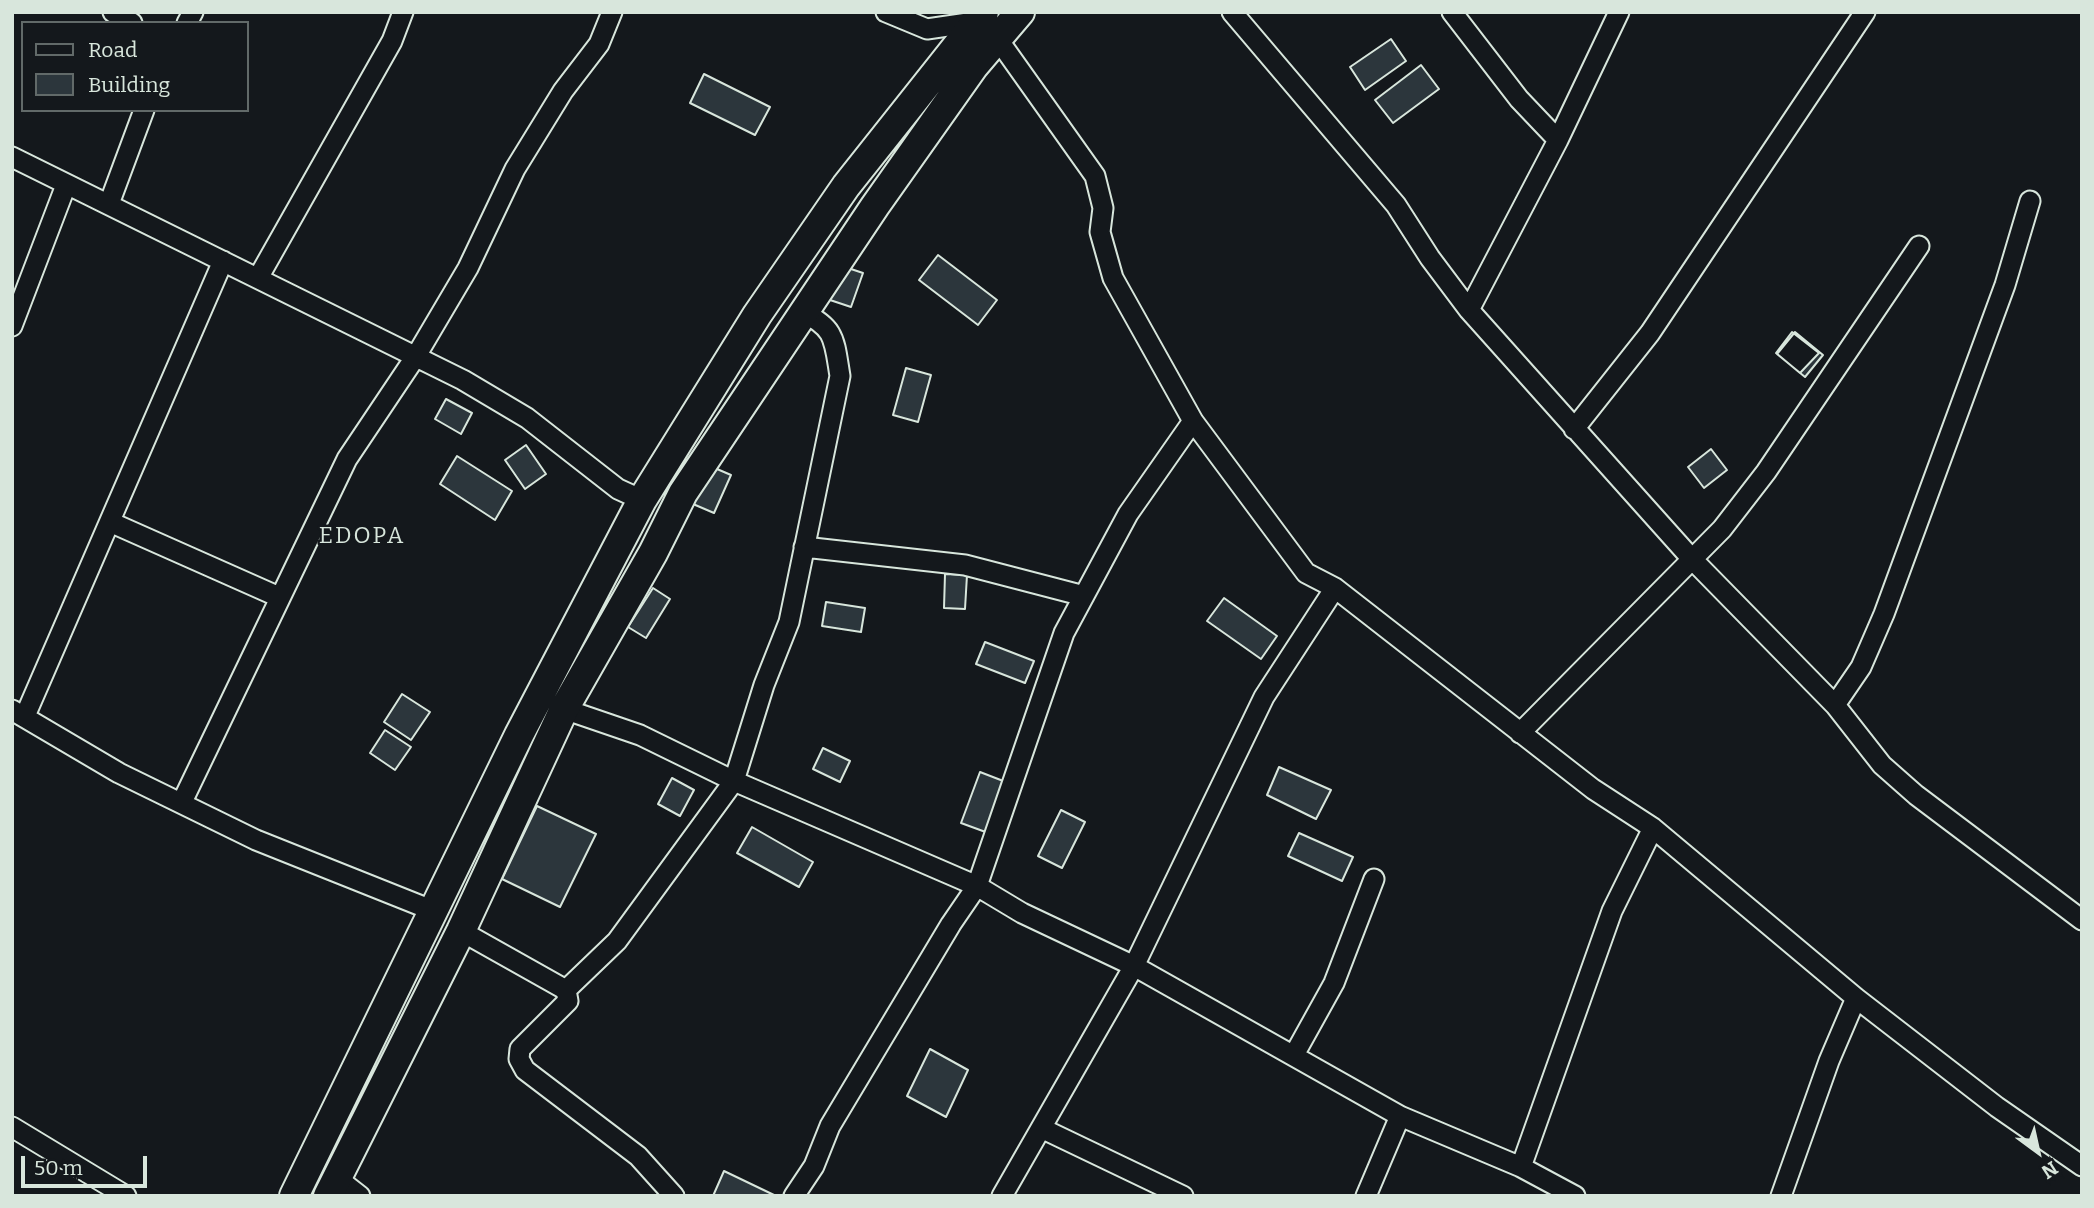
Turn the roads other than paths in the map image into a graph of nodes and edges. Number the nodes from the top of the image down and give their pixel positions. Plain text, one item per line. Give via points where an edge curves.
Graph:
1 (113, 12) edge
2 (403, 12) edge
3 (612, 12) edge
4 (886, 12) edge
5 (1020, 12) edge
6 (1232, 12) edge
7 (1452, 12) edge
8 (1619, 12) edge
9 (1865, 12) edge
10 (129, 21) edge
11 (985, 24) edge
12 (144, 112) edge
13 (1558, 140) junction
14 (12, 157) edge
15 (66, 185) junction
16 (2031, 201) dead end
17 (109, 204) junction
18 (1919, 246) dead end
19 (223, 261) junction
20 (258, 278) junction
21 (1469, 310) junction
22 (802, 312) junction
23 (12, 326) edge
24 (416, 356) junction
25 (1193, 421) junction
26 (1574, 429) junction
27 (642, 500) junction
28 (110, 522) junction
29 (804, 547) junction
30 (1691, 558) junction
31 (1335, 588) junction
32 (1084, 596) junction
33 (279, 597) junction
34 (1835, 705) junction
35 (564, 709) junction
36 (19, 713) edge
37 (1520, 733) junction
38 (734, 781) junction
39 (182, 802) junction
40 (1653, 828) junction
41 (1374, 879) dead end
42 (977, 886) junction
43 (434, 911) junction
44 (2082, 920) edge
45 (461, 931) junction
46 (1134, 966) junction
47 (566, 990) junction
48 (1856, 998) junction
49 (1294, 1055) junction
50 (1400, 1116) junction
51 (12, 1127) edge
52 (1041, 1128) junction
53 (2082, 1166) edge
54 (1521, 1167) junction
55 (332, 1187) edge
56 (125, 1196) edge
57 (293, 1196) edge
58 (360, 1196) edge
59 (674, 1196) edge
60 (794, 1196) edge
61 (1002, 1196) edge
62 (1182, 1196) edge
63 (1366, 1196) edge
64 (1575, 1196) edge
65 (1781, 1196) edge

1 - 10 street
2 - 20 street via 392,41
3 - 24 street via 599,44 563,91 515,169 468,268
4 - 11 street via 928,29
5 - 11 highway
6 - 21 street via 1396,205
7 - 13 street via 1519,99
8 - 13 street
9 - 26 street via 1650,333
11 - 22 highway via 974,66
11 - 25 street via 1095,176 1102,208 1100,233 1113,278
11 - 27 highway via 846,186 757,315
12 - 17 street
13 - 21 street
14 - 15 street
15 - 17 street
15 - 23 street
16 - 34 street via 2005,285 1884,614 1861,667
17 - 19 street
18 - 30 street via 1766,472 1721,529
19 - 20 street
19 - 28 street
20 - 24 street
21 - 26 street
22 - 29 street via 824,322 835,344 840,376
22 - 35 highway via 683,493
24 - 27 street via 527,418 618,489
24 - 33 street via 347,459
25 - 31 street via 1306,573
25 - 32 street via 1128,514
26 - 30 street
27 - 43 highway via 519,735
28 - 33 street
28 - 36 street
29 - 32 street via 965,565
29 - 38 street via 789,622
30 - 34 street
30 - 37 street
31 - 37 street
31 - 46 street via 1264,697
32 - 42 street via 1064,633
33 - 39 street
34 - 44 street via 1882,765 1916,795
35 - 38 street via 640,735
35 - 45 highway
36 - 39 street via 119,773
37 - 40 street via 1592,789
38 - 42 street
38 - 47 street via 617,941
39 - 43 street via 256,840
40 - 48 street
40 - 54 street via 1612,911
41 - 49 street via 1334,983
42 - 46 street via 1022,913
42 - 60 street via 830,1126 814,1166
43 - 57 highway
45 - 47 street
45 - 55 highway
46 - 49 street
46 - 52 street
47 - 59 street via 568,1001 520,1049 519,1059 525,1070 638,1156
48 - 53 street
48 - 65 street
49 - 50 street
50 - 54 street
50 - 63 street
51 - 56 street
52 - 61 street
52 - 62 street
54 - 64 street
55 - 58 street

